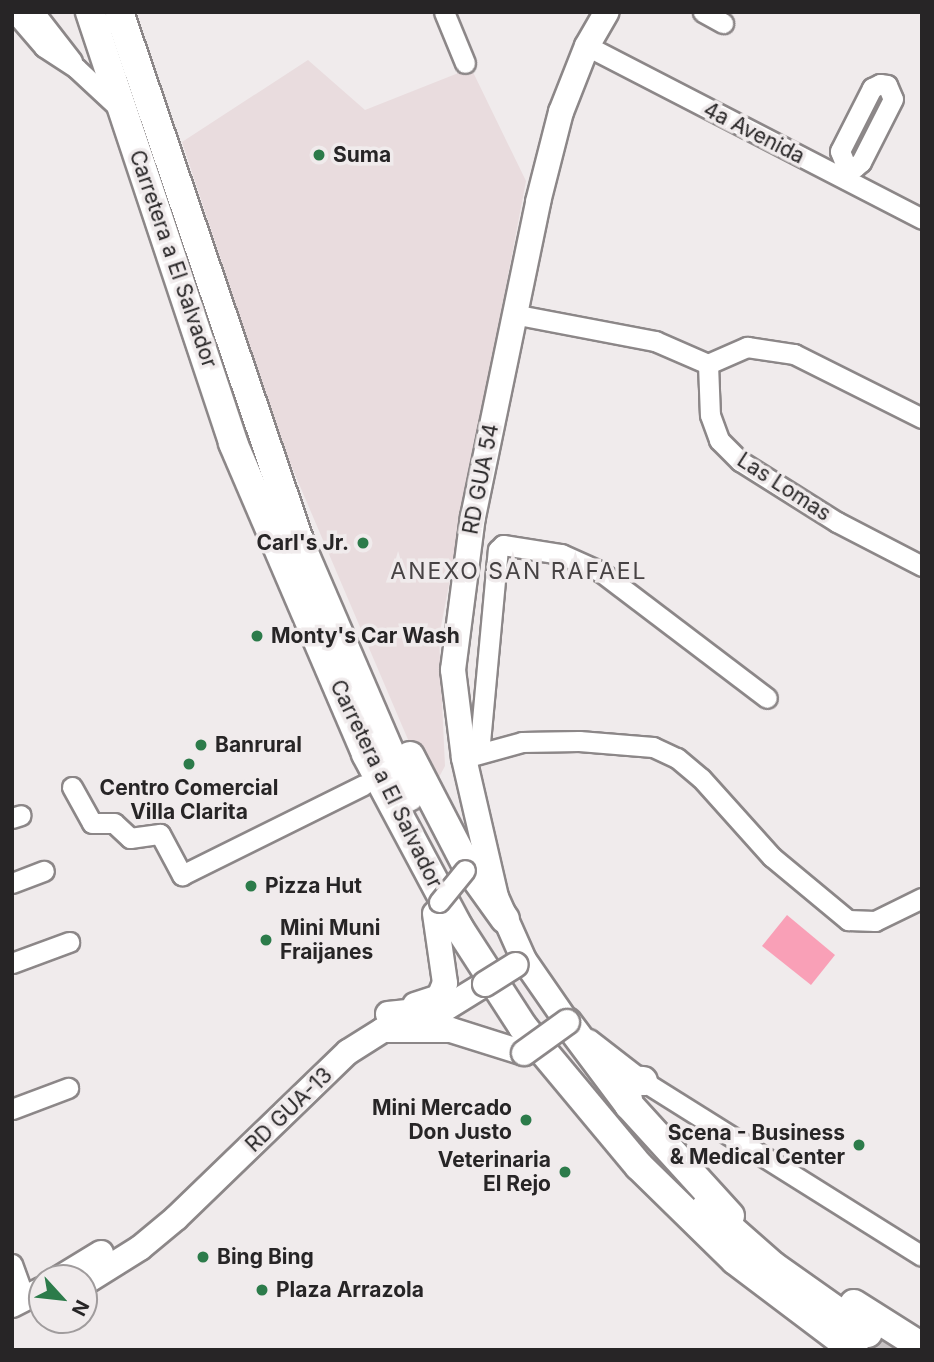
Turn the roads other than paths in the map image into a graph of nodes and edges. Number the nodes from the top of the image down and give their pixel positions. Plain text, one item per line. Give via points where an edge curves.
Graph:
1 (14, 12) edge
2 (34, 12) edge
3 (90, 12) edge
4 (98, 12) edge
5 (119, 12) edge
6 (444, 12) edge
7 (607, 12) edge
8 (703, 12) edge
9 (723, 23) dead end
10 (587, 46) junction
11 (465, 63) dead end
12 (76, 68) junction
13 (138, 74) junction
14 (682, 96) junction
15 (137, 109) junction
16 (558, 122) junction
17 (135, 146) junction
18 (922, 219) edge
19 (513, 314) junction
20 (223, 325) junction
21 (708, 363) junction
22 (212, 373) junction
23 (922, 418) edge
24 (260, 433) junction
25 (233, 443) junction
26 (922, 566) edge
27 (767, 698) dead end
28 (471, 755) junction
29 (363, 785) junction
30 (72, 787) dead end
31 (480, 828) junction
32 (466, 868) junction
33 (44, 871) dead end
34 (12, 883) edge
35 (922, 898) edge
36 (436, 909) junction
37 (505, 919) junction
38 (69, 942) dead end
39 (520, 962) junction
40 (12, 963) edge
41 (482, 987) junction
42 (379, 1015) junction
43 (567, 1022) junction
44 (524, 1053) junction
45 (643, 1081) junction
46 (68, 1088) dead end
47 (629, 1105) junction
48 (12, 1109) edge
49 (720, 1201) junction
50 (706, 1247) junction
51 (740, 1251) junction
52 (922, 1256) edge
53 (12, 1264) edge
54 (82, 1264) edge
55 (767, 1273) junction
56 (98, 1274) edge
57 (826, 1285) junction
58 (26, 1307) edge
59 (799, 1323) junction
60 (861, 1342) tunnel mouth
61 (922, 1347) edge
62 (833, 1350) edge

1 - 12 street via 44,47
2 - 12 street
3 - 15 highway, Carretera a El Salvador
4 - 13 highway via 120,77 128,82
5 - 13 highway, Carretera a El Salvador
6 - 11 street
7 - 10 main road, RD GUA 54
8 - 9 street
10 - 14 street, 4a Avenida
10 - 16 main road, RD GUA 54
12 - 15 street
13 - 15 highway, Carretera a El Salvador
14 - 16 street via 593,61 583,68
14 - 18 street, 4a Avenida via 843,171
15 - 17 highway, Carretera a El Salvador
15 - 20 highway, Carretera a El Salvador
16 - 19 main road, RD GUA 54
17 - 20 highway via 146,142 158,150 212,315
17 - 22 highway, Carretera a El Salvador
19 - 21 street via 655,341
19 - 28 main road, RD GUA 54 via 473,517 454,643
20 - 22 highway
20 - 24 highway, Carretera a El Salvador
21 - 23 street via 747,347 794,354
21 - 26 street, Las Lomas via 710,415 719,440 740,461 837,522
22 - 25 highway, Carretera a El Salvador
24 - 32 highway via 335,582 410,755
24 - 51 highway, Carretera a El Salvador via 364,697 471,917 536,1018 590,1085
25 - 29 highway via 272,568
25 - 51 highway, Carretera a El Salvador via 366,754 459,928 523,1027 578,1096 646,1173
27 - 28 street via 601,572 561,554 503,545 498,550
28 - 31 main road, RD GUA 54
28 - 35 street via 500,745 548,741 653,747 677,758 701,778 772,857 848,920 875,921
29 - 30 street via 181,874 160,834 130,838 114,823 92,823
29 - 36 highway
31 - 32 street
31 - 37 main road, RD GUA 54
32 - 36 street, bridge
32 - 37 highway
33 - 34 street
36 - 41 highway
36 - 42 main road via 445,964 442,992 429,1002
37 - 39 main road, RD GUA 54
38 - 40 street
39 - 41 main road, RD GUA-13, bridge
39 - 43 main road, RD GUA 54
41 - 42 main road, RD GUA-13 via 446,1008
41 - 44 highway
42 - 54 main road, RD GUA-13 via 334,1045 135,1231
43 - 44 main road, bridge
43 - 45 street
43 - 47 highway
44 - 50 highway via 583,1129 653,1207
44 - 56 main road, RD GUA-13 via 451,1030 383,1030 348,1052 176,1218
45 - 47 highway via 624,1080
45 - 52 street
46 - 48 street
47 - 49 highway
49 - 51 highway
49 - 57 highway
50 - 51 highway
50 - 59 highway
51 - 55 highway, Carretera a El Salvador
53 - 58 street
55 - 57 highway
55 - 59 highway
55 - 60 highway, Carretera a El Salvador
57 - 61 highway
59 - 62 highway

